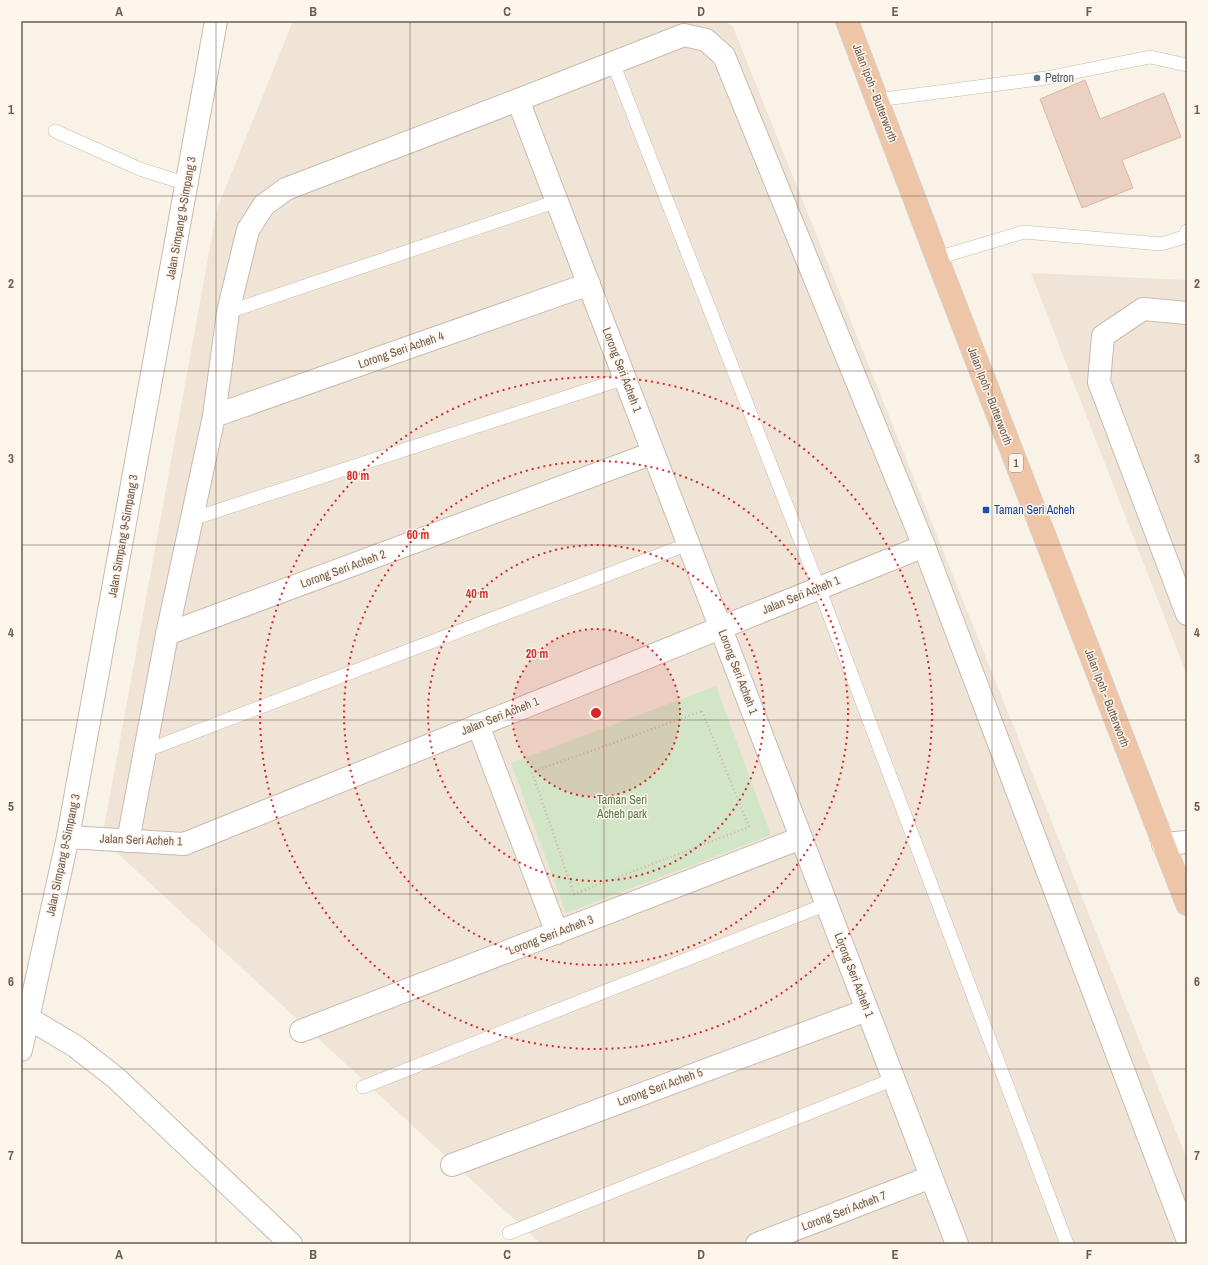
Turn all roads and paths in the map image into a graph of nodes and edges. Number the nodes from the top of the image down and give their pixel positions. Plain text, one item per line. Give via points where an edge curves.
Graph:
1 (216, 21) edge
2 (847, 21) edge
3 (613, 63) junction
4 (1187, 65) edge
5 (518, 100) junction
6 (877, 100) junction
7 (55, 131) dead end
8 (187, 184) junction
9 (557, 201) junction
10 (1187, 231) edge
11 (937, 258) junction
12 (589, 284) junction
13 (228, 312) junction
14 (1187, 313) edge
15 (625, 378) junction
16 (214, 416) junction
17 (653, 453) junction
18 (192, 519) junction
19 (688, 544) junction
20 (924, 546) junction
21 (819, 588) junction
22 (1187, 614) edge
23 (721, 628) junction
24 (167, 634) junction
25 (478, 725) junction
26 (145, 751) junction
27 (532, 772) joint
28 (68, 838) junction
29 (801, 838) junction
30 (128, 841) junction
31 (1187, 842) edge
32 (1164, 844) junction
33 (827, 904) junction
34 (1187, 904) edge
35 (557, 933) junction
36 (867, 1010) junction
37 (28, 1018) junction
38 (302, 1031) dead end
39 (21, 1050) edge
40 (894, 1078) junction
41 (364, 1087) dead end
42 (452, 1165) dead end
43 (931, 1177) junction
44 (509, 1234) dead end
45 (1187, 1238) edge
46 (291, 1244) edge
47 (757, 1244) edge
48 (957, 1244) edge
49 (1067, 1244) edge

1 - 8 street, Jalan Simpang 9-Simpang 3
2 - 6 highway, Jalan Ipoh - Butterworth / 1
3 - 5 street
3 - 20 street via 684,35 706,40 724,56
3 - 21 lane
4 - 6 lane via 1150,57 1046,78
5 - 9 street, Lorong Seri Acheh 1
5 - 13 street via 286,189 264,205 248,230
6 - 11 highway, Jalan Ipoh - Butterworth / 1
7 - 8 lane via 140,170
8 - 28 street, Jalan Simpang 9-Simpang 3
9 - 12 street, Lorong Seri Acheh 1
9 - 13 lane
10 - 11 lane via 1184,237 1161,244 1024,232
11 - 32 highway, Jalan Ipoh - Butterworth / 1
12 - 15 street, Lorong Seri Acheh 1
12 - 16 street, Lorong Seri Acheh 4
13 - 16 street
14 - 22 street via 1143,309 1103,336 1099,382
15 - 17 street, Lorong Seri Acheh 1
15 - 18 lane
16 - 18 street
17 - 19 street, Lorong Seri Acheh 1
17 - 24 street, Lorong Seri Acheh 2
18 - 24 street
19 - 23 street, Lorong Seri Acheh 1
19 - 26 lane
20 - 21 street, Jalan Seri Acheh 1
20 - 45 street
21 - 23 street, Jalan Seri Acheh 1
21 - 49 lane
23 - 25 street, Jalan Seri Acheh 1
23 - 29 street, Lorong Seri Acheh 1
24 - 26 street
25 - 30 street, Jalan Seri Acheh 1 via 184,844
25 - 35 street
26 - 30 street
27 - 27 path via 702,712 749,827 574,894
28 - 30 street, Jalan Seri Acheh 1
28 - 37 street, Jalan Simpang 9-Simpang 3
29 - 33 street, Lorong Seri Acheh 1
29 - 35 street, Lorong Seri Acheh 3
31 - 32 street
32 - 34 highway, Jalan Ipoh - Butterworth / 1
33 - 36 street, Lorong Seri Acheh 1
33 - 41 lane
35 - 38 street, Lorong Seri Acheh 3
36 - 40 street, Lorong Seri Acheh 1
36 - 42 street, Lorong Seri Acheh 5
37 - 39 street, Jalan Simpang 9-Simpang 3
37 - 46 street via 75,1046 116,1078
40 - 43 street, Lorong Seri Acheh 1
40 - 44 lane
43 - 47 street, Lorong Seri Acheh 7
43 - 48 street, Lorong Seri Acheh 1

